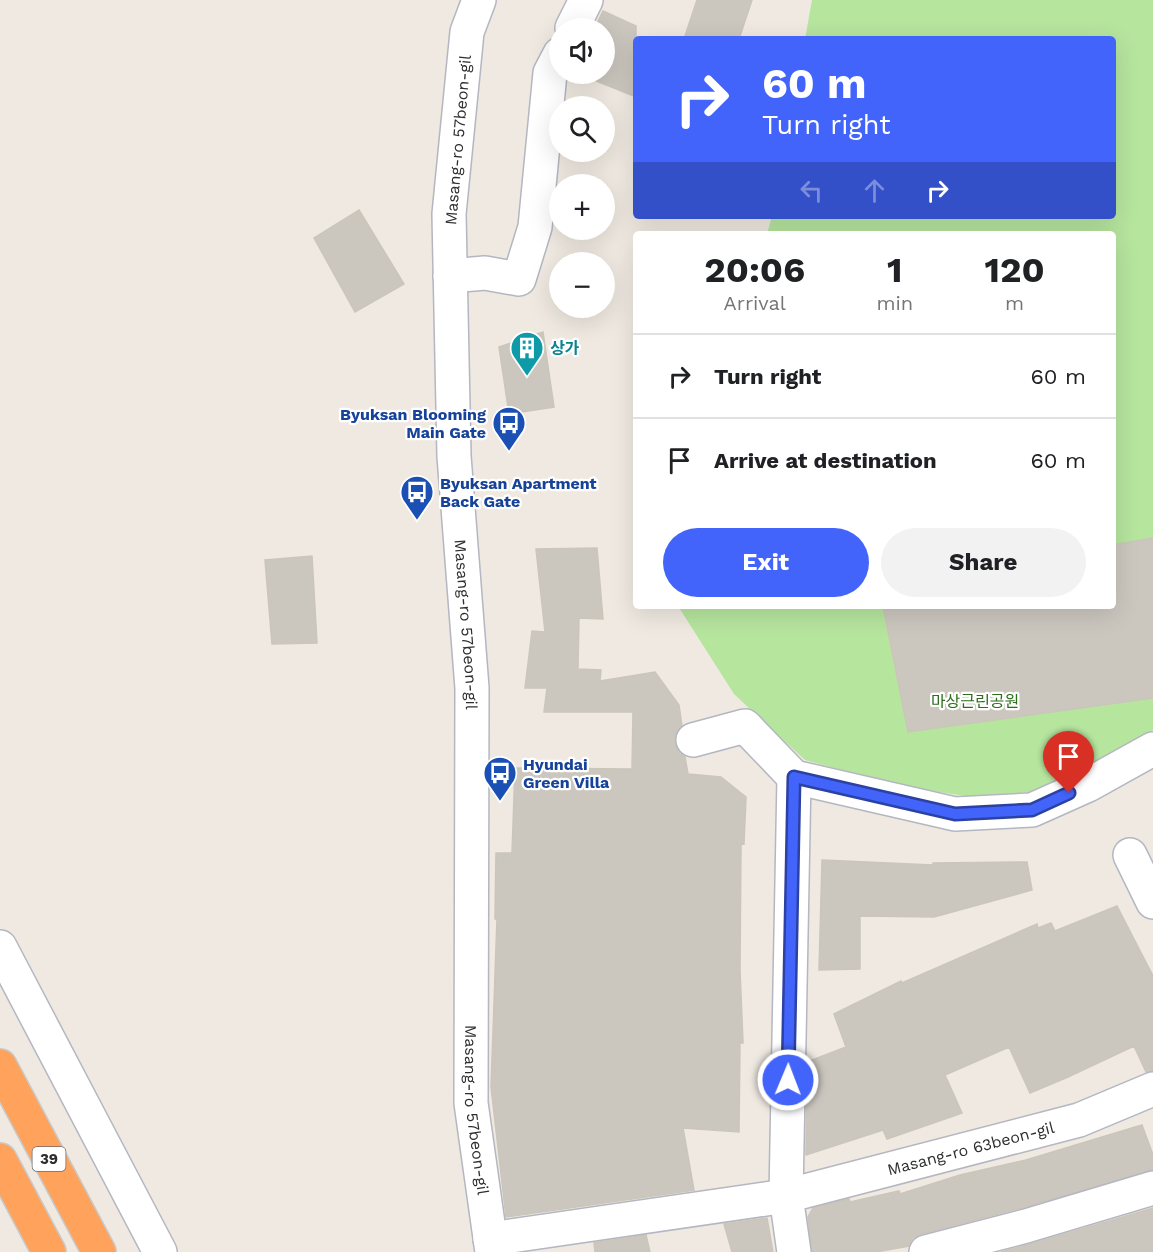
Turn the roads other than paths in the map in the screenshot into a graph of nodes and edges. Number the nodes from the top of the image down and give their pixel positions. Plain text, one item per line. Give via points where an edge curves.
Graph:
1 (479, 0) edge
2 (586, 0) edge
3 (577, 18) edge
4 (549, 83) edge
5 (450, 276) junction
6 (693, 740) dead end
7 (1153, 749) edge
8 (794, 777) junction
9 (1130, 855) dead end
10 (1153, 902) edge
11 (0, 947) edge
12 (0, 1066) edge
13 (1153, 1089) edge
14 (0, 1160) edge
15 (1153, 1188) edge
16 (786, 1196) junction
17 (491, 1246) edge
18 (49, 1252) edge
19 (99, 1252) edge
20 (160, 1252) edge
21 (794, 1252) edge
22 (926, 1252) edge

1 - 5 street, Masang-ro 57beon-gil via 467,32 449,214
2 - 3 street
4 - 5 street via 535,227 519,279 485,273
5 - 17 street, Masang-ro 57beon-gil via 454,456 472,688 471,1103
6 - 8 street via 745,726
7 - 8 street via 1032,810 955,814
8 - 16 street
9 - 10 street
11 - 20 street
12 - 19 highway, 39
13 - 16 street, Masang-ro 63beon-gil via 1079,1120
14 - 18 highway, 39
15 - 22 street
16 - 17 street, Masang-ro 63beon-gil
16 - 21 street

